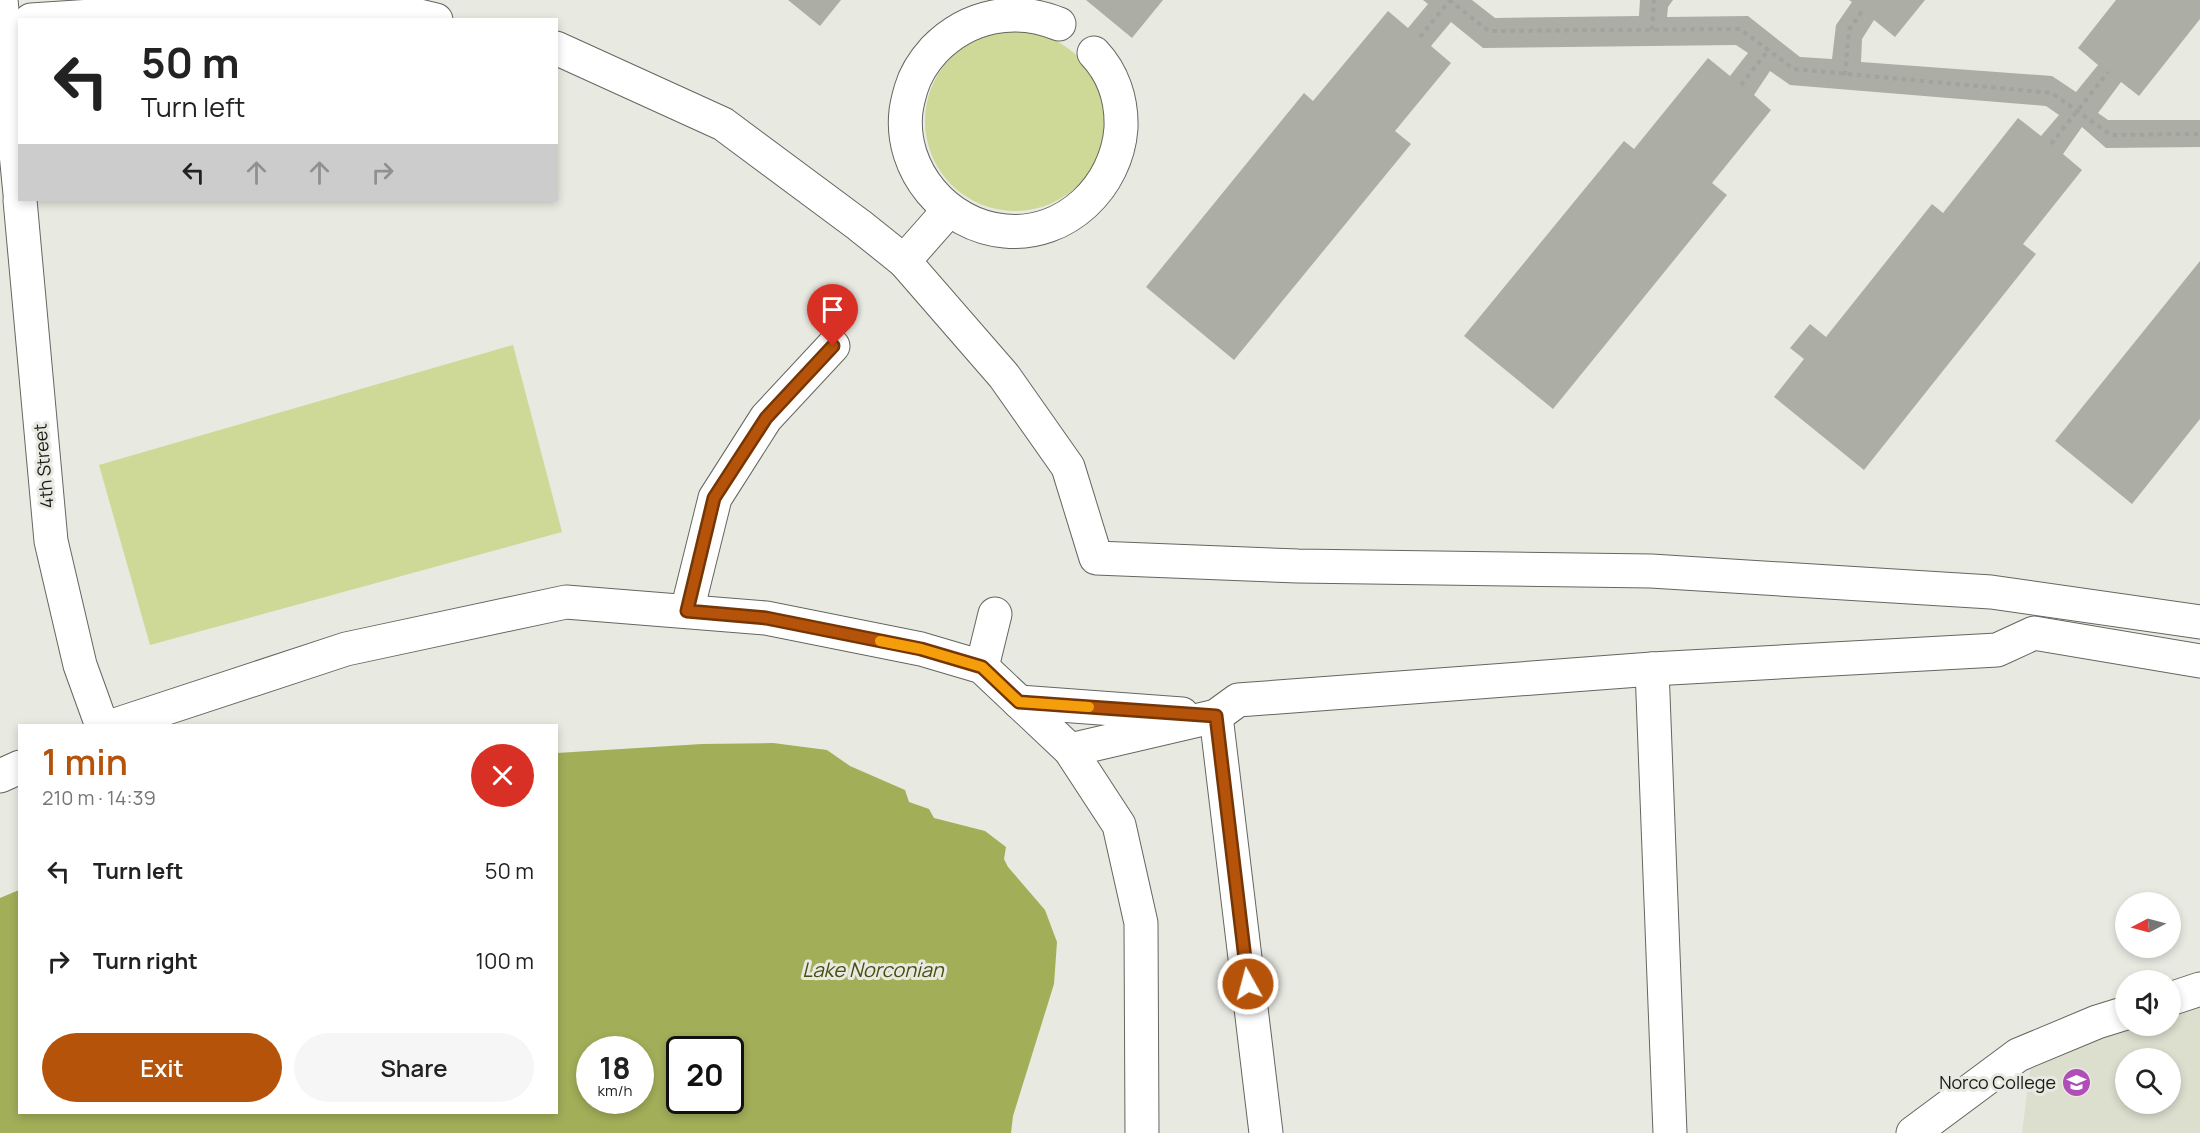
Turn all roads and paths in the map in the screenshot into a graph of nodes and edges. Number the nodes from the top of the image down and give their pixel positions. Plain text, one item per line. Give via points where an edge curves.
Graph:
1 (1450, 0) edge
2 (1654, 0) edge
3 (1862, 11) dead end
4 (11, 17) edge
5 (428, 18) edge
6 (1059, 24) dead end
7 (1652, 30) junction
8 (1420, 37) dead end
9 (558, 49) edge
10 (1769, 49) junction
11 (1094, 53) dead end
12 (2108, 72) dead end
13 (1845, 75) junction
14 (1741, 85) dead end
15 (2077, 111) junction
16 (2200, 134) edge
17 (2051, 144) dead end
18 (18, 155) edge
19 (20, 201) edge
20 (949, 210) junction
21 (904, 261) junction
22 (833, 346) dead end
23 (687, 611) junction
24 (995, 614) dead end
25 (2200, 622) edge
26 (2200, 661) edge
27 (982, 667) junction
28 (1652, 669) junction
29 (1019, 702) junction
30 (1216, 716) junction
31 (101, 724) edge
32 (117, 724) edge
33 (1070, 750) junction
34 (18, 768) edge
35 (0, 776) edge
36 (2200, 989) edge
37 (2181, 995) edge
38 (2115, 1016) edge
39 (1142, 1133) edge
40 (1266, 1133) edge
41 (1670, 1133) edge
42 (1913, 1133) edge

1 - 7 path via 1489,31
1 - 8 path
2 - 7 path
3 - 13 path via 1850,30
4 - 5 street via 290,3
4 - 18 street
6 - 20 street via 1023,15 995,15 968,24 945,39 926,59 912,84 906,111 907,139 914,166 928,190
7 - 10 path via 1740,29
9 - 21 street via 723,124
10 - 13 path via 1794,69
10 - 14 path
11 - 20 street via 1106,65 1121,114 1120,145 1109,175 1090,199 1066,218 1037,229 1006,231 976,224
12 - 15 path
13 - 15 path via 2052,93
15 - 16 path via 2111,135
15 - 17 path
19 - 31 street, 4th Street via 51,541 80,665
20 - 21 street
21 - 25 street via 1004,376 1068,467 1096,558 1298,566 1663,572 1991,592
22 - 23 street via 766,418 714,498
23 - 27 street via 766,618 921,649
23 - 32 street via 566,602 346,649
24 - 27 street
26 - 28 street via 2034,633 1997,650
27 - 29 street
28 - 30 street via 1238,699
28 - 41 street
29 - 30 street
29 - 33 street
30 - 33 street
30 - 40 street
33 - 39 street via 1119,825 1142,923
34 - 35 street
36 - 37 street
38 - 42 street via 2018,1055

